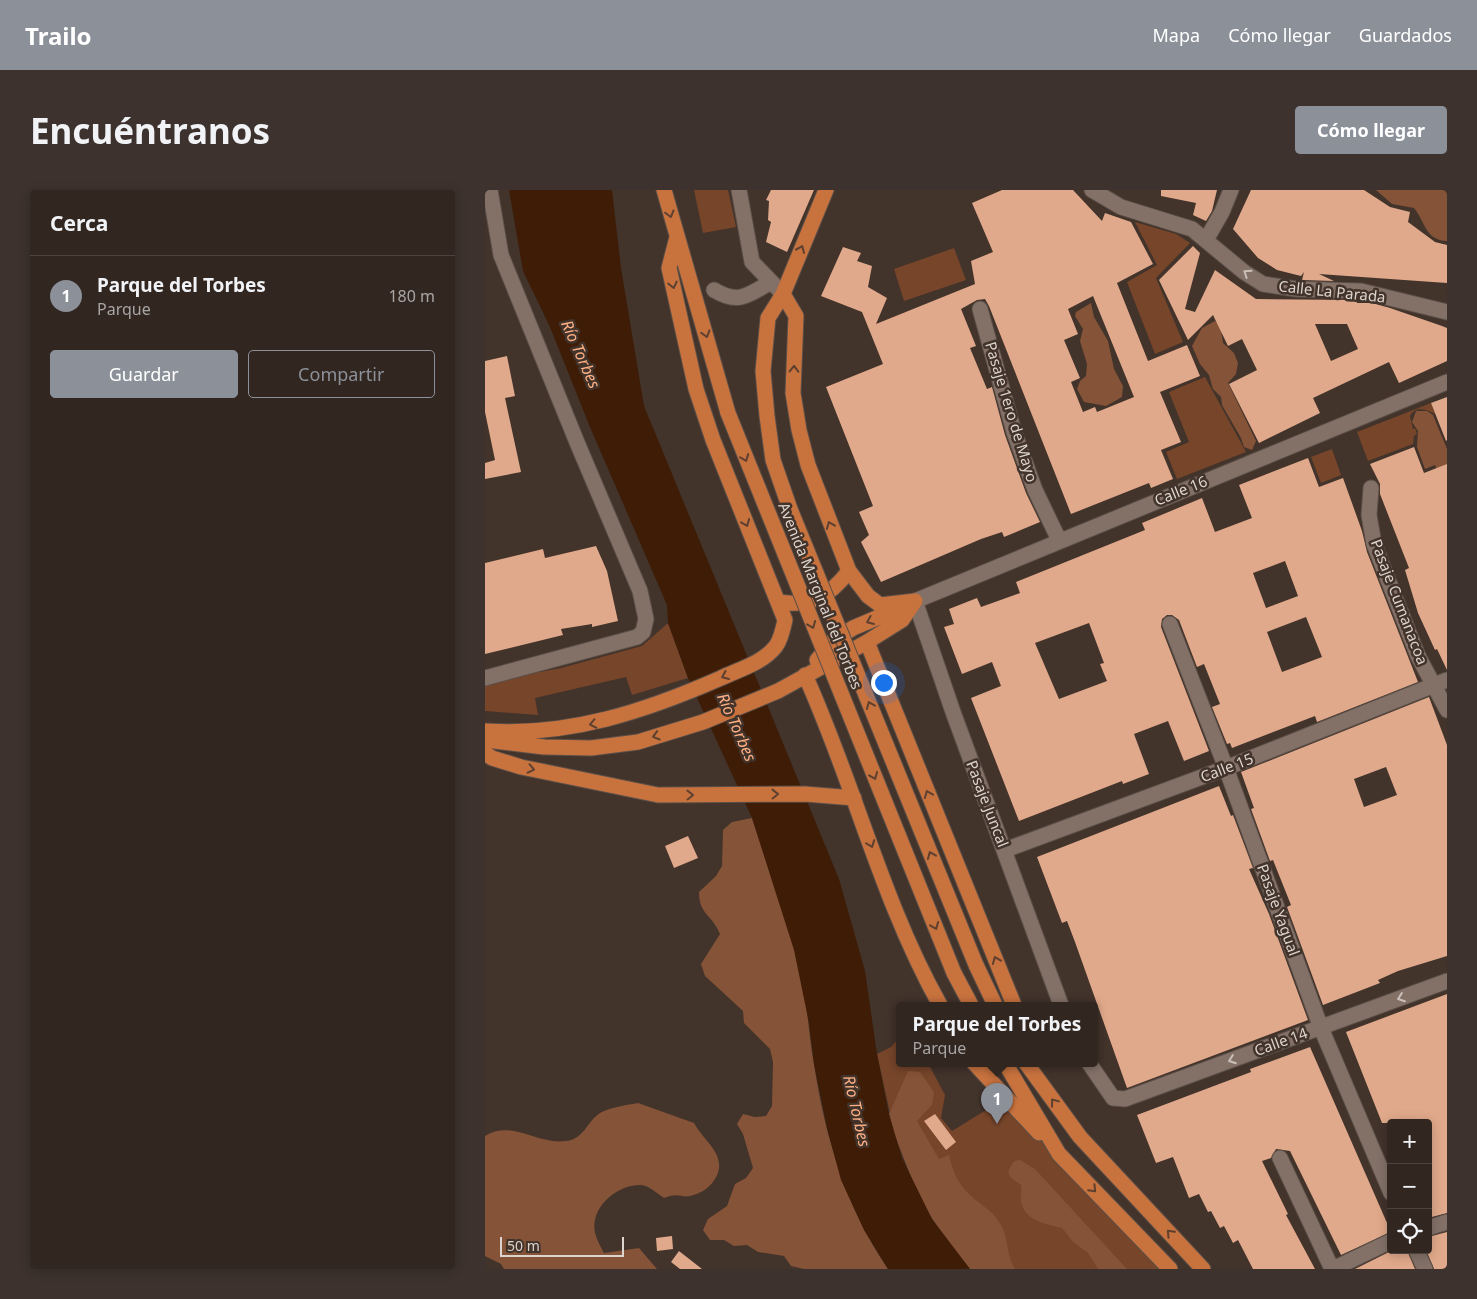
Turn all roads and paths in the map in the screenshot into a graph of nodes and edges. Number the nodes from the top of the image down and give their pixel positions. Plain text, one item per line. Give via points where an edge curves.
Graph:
1 (490, 190) edge
2 (664, 190) edge
3 (739, 190) edge
4 (826, 190) edge
5 (1092, 190) edge
6 (1231, 190) edge
7 (677, 237) junction
8 (1206, 240) junction
9 (771, 282) junction
10 (714, 290) dead end
11 (783, 294) junction
12 (980, 309) dead end
13 (1447, 312) edge
14 (1447, 382) edge
15 (1371, 488) dead end
16 (1059, 540) junction
17 (849, 571) junction
18 (778, 602) junction
19 (915, 602) junction
20 (1170, 624) dead end
21 (867, 642) junction
22 (805, 675) junction
23 (485, 678) edge
24 (1447, 680) edge
25 (1433, 686) junction
26 (1447, 710) edge
27 (485, 731) edge
28 (485, 740) edge
29 (485, 753) edge
30 (1227, 768) junction
31 (854, 798) junction
32 (1005, 850) junction
33 (1447, 981) edge
34 (938, 1002) edge
35 (969, 1002) edge
36 (994, 1002) edge
37 (1013, 1002) edge
38 (1060, 1002) edge
39 (1321, 1028) junction
40 (978, 1067) edge
41 (1007, 1067) edge
42 (1029, 1067) edge
43 (1092, 1067) edge
44 (1059, 1154) junction
45 (1280, 1158) dead end
46 (1387, 1184) edge
47 (1447, 1222) edge
48 (1432, 1227) edge
49 (1387, 1243) edge
50 (1418, 1254) edge
51 (1170, 1269) edge
52 (1203, 1269) edge
53 (1333, 1269) edge
54 (1425, 1269) edge

1 - 23 street via 501,255 629,562 640,591 645,619 643,632 637,638
2 -> 7 highway, Avenida Marginal del Torbes
3 - 9 street via 752,262
11 -> 4 highway, Avenida Marginal del Torbes
5 - 8 street, Calle La Parada via 1121,207 1192,229
6 - 8 street
7 -> 18 highway via 669,268 696,389
7 -> 35 highway, Avenida Marginal del Torbes, bridge via 728,412 954,973
13 -> 8 street, Calle La Parada via 1361,292 1263,284
9 - 10 street via 739,299 727,298
9 - 11 street
17 -> 11 highway via 821,502 799,430 793,393 796,316
36 -> 11 highway, Avenida Marginal del Torbes, bridge via 790,509 773,460 763,371 769,318
12 - 16 street, Pasaje 1ero de Mayo via 1014,432 1035,490
14 - 16 street, Calle 16
15 - 25 street, Pasaje Cumanacoa via 1369,515 1374,544
16 - 19 street, Calle 16
17 - 18 highway via 837,586 811,601 796,605
17 - 19 highway via 868,596 880,605
18 -> 27 highway via 785,620 777,644 771,651 761,660 689,692 584,726 527,732
19 - 21 highway via 901,620
19 -> 22 highway via 853,628 833,641
19 - 32 street, Pasaje Juncal
20 - 30 street, Pasaje Yagual
21 - 22 highway
37 -> 21 highway
22 -> 28 highway via 778,692 703,722 637,742 567,748 499,744
22 - 31 highway
24 - 25 street, Calle 15
25 - 26 street, Pasaje Cumanacoa
25 - 30 street, Calle 15
29 -> 31 highway via 521,767 658,795 805,794
30 - 32 street, Calle 15
30 - 39 street, Pasaje Yagual
31 -> 34 highway via 913,951
32 - 38 street, Pasaje Juncal
33 -> 39 street, Calle 14
39 -> 43 street, Calle 14 via 1125,1099 1113,1098
39 - 46 street, Pasaje Yagual
40 - 44 highway
41 - 44 highway
52 -> 42 highway via 1080,1137
44 -> 51 highway
45 - 53 street
47 - 48 street
49 - 53 street
50 - 54 street

